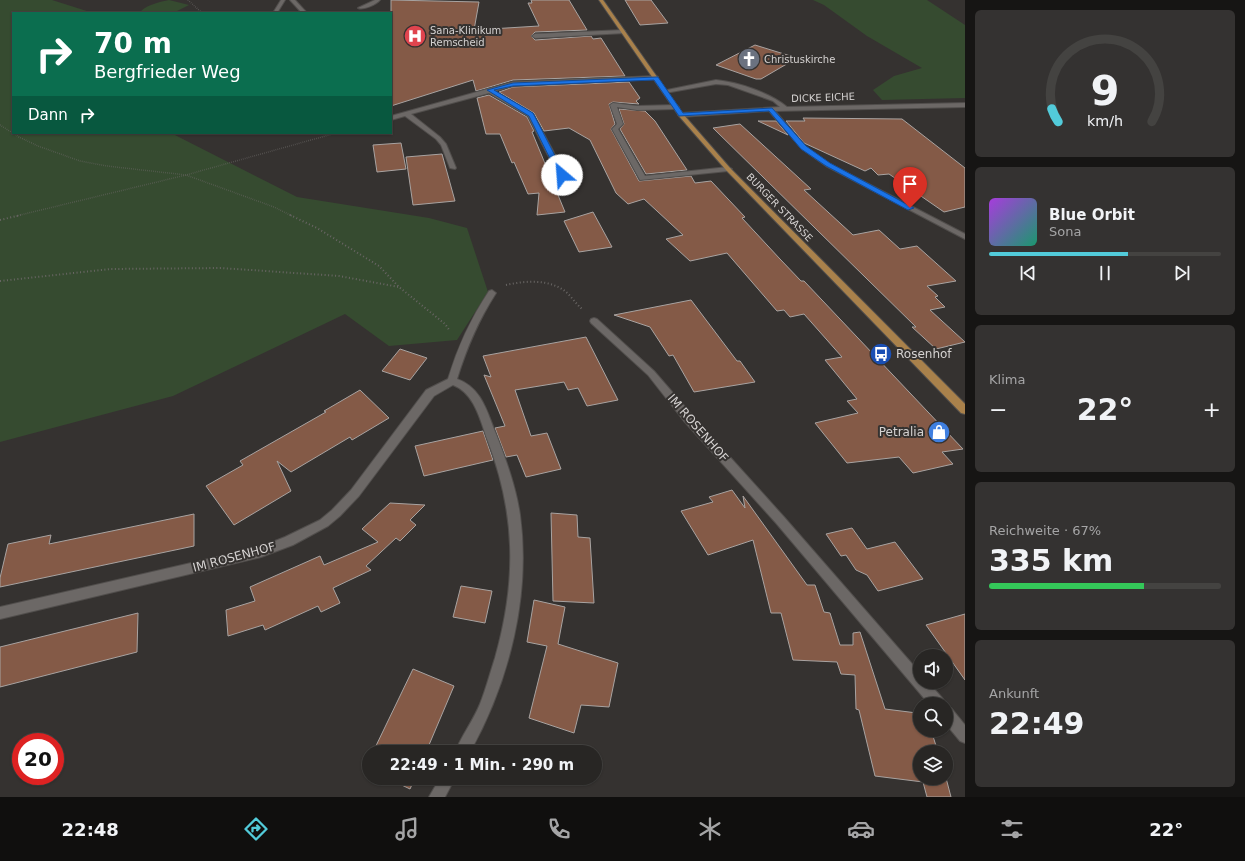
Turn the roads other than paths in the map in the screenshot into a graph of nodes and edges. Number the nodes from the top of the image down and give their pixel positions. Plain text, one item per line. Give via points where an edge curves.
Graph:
1 (283, 0) edge
2 (292, 0) edge
3 (378, 0) edge
4 (601, 0) edge
5 (360, 8) dead end
6 (276, 12) edge
7 (304, 12) edge
8 (623, 32) junction
9 (535, 36) dead end
10 (656, 78) junction
11 (489, 90) junction
12 (665, 91) junction
13 (965, 105) edge
14 (676, 107) junction
15 (785, 108) junction
16 (770, 110) junction
17 (406, 114) junction
18 (681, 115) junction
19 (392, 118) edge
20 (453, 168) dead end
21 (728, 169) junction
22 (562, 175) dead end
23 (965, 237) edge
24 (492, 293) road end
25 (594, 321) road end
26 (452, 382) junction
27 (965, 410) edge
28 (0, 613) edge
29 (932, 697) edge
30 (953, 721) edge
31 (965, 736) edge
32 (466, 745) edge
33 (444, 785) edge
34 (437, 797) edge

1 - 6 street
2 - 7 street
3 - 5 street
4 - 8 main road, BURGER STRASSE
8 - 9 street
8 - 10 main road, BURGER STRASSE
10 - 11 street via 513,84
10 - 12 main road, BURGER STRASSE
11 - 17 street
11 - 22 street via 531,115
12 - 14 main road, BURGER STRASSE
12 - 15 street via 716,82 729,83 775,100
13 - 15 street, DICKE EICHE
14 - 18 main road, BURGER STRASSE
14 - 21 street via 637,108 613,105 620,124 615,129 643,178
15 - 16 street, DICKE EICHE
16 - 18 street, DICKE EICHE
16 - 23 street via 804,148 828,165
17 - 19 street
17 - 20 street via 441,142
18 - 21 main road, BURGER STRASSE
21 - 27 main road, BURGER STRASSE
24 - 26 street via 477,316 462,349
25 - 29 street, IM ROSENHOF via 651,373
26 - 28 street, IM ROSENHOF via 430,394 355,493 336,513 324,523 289,541 261,552
26 - 32 street via 466,387 476,400 495,443 512,497 518,556 512,617 498,668 485,709
30 - 31 street
33 - 34 street

